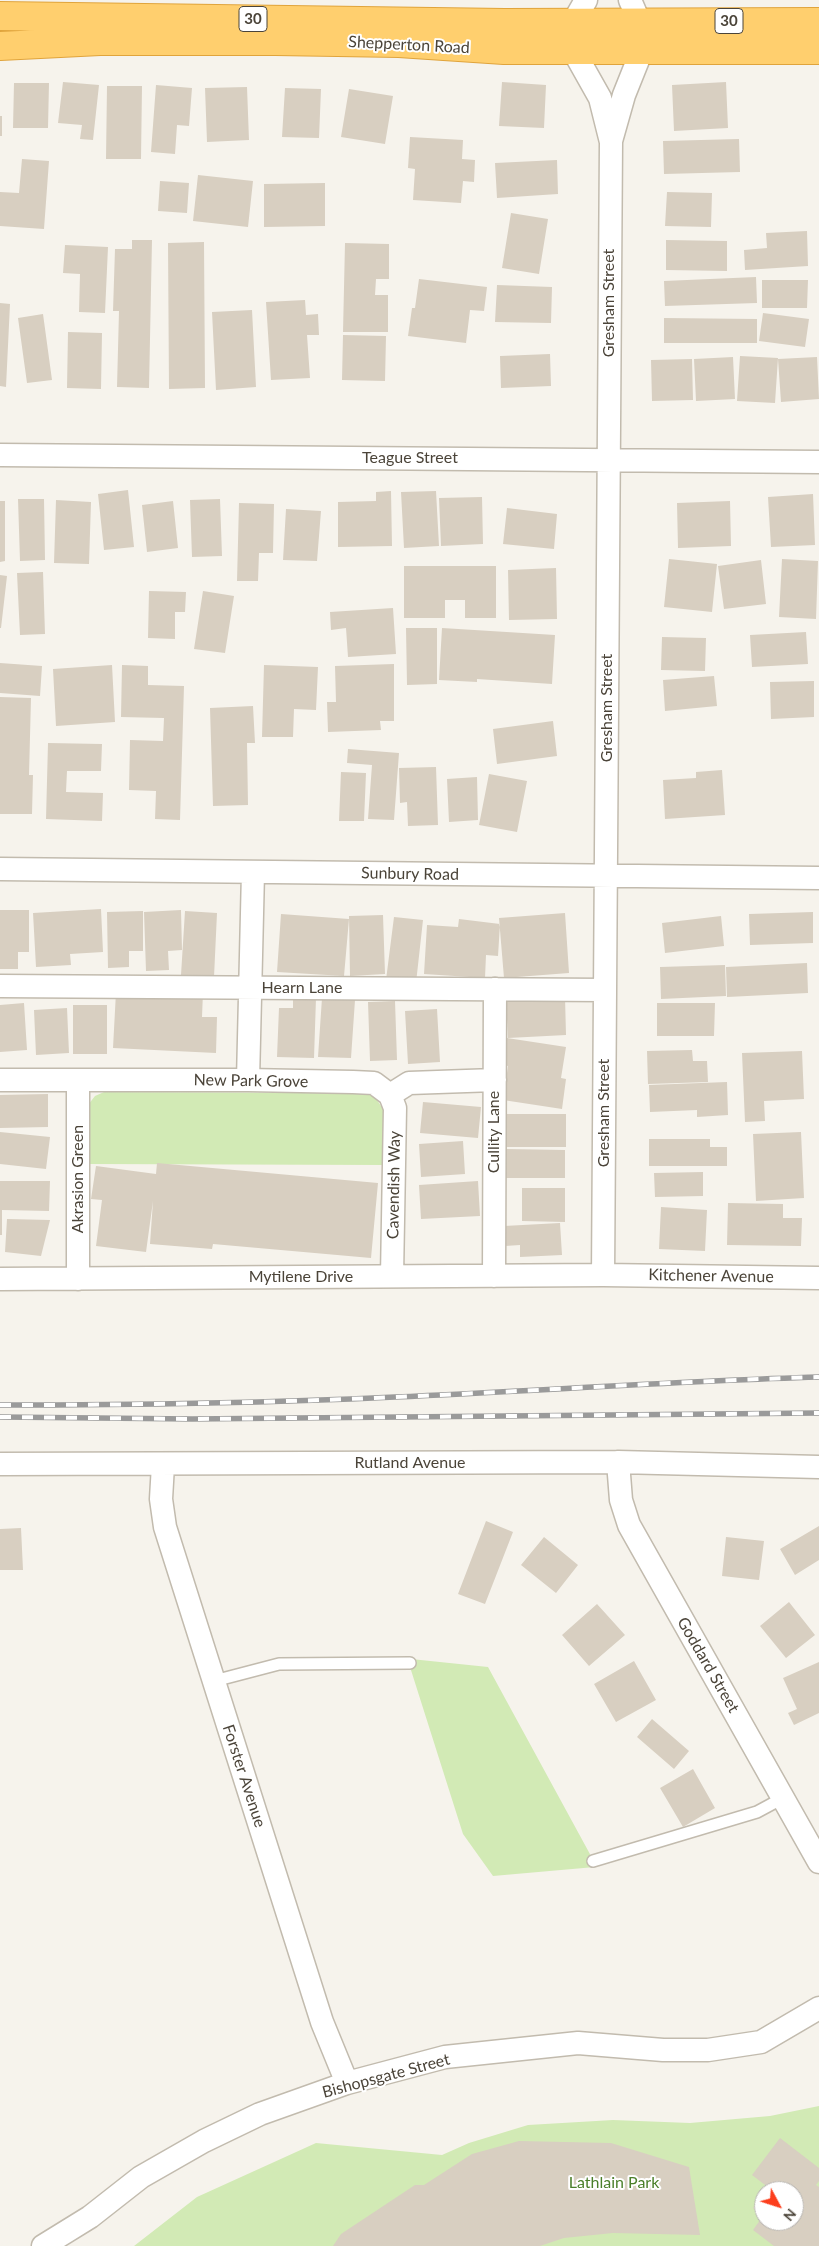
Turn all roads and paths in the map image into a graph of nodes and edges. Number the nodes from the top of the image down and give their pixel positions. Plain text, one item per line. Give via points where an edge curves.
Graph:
1 (634, 10) edge
2 (580, 11) edge
3 (0, 16) edge
4 (819, 22) edge
5 (0, 46) edge
6 (574, 50) junction
7 (642, 50) junction
8 (819, 50) edge
9 (610, 142) junction
10 (0, 455) edge
11 (608, 460) junction
12 (819, 462) edge
13 (0, 869) edge
14 (253, 872) junction
15 (606, 876) junction
16 (819, 878) edge
17 (0, 986) edge
18 (250, 988) junction
19 (495, 989) junction
20 (605, 990) junction
21 (0, 1080) edge
22 (78, 1080) junction
23 (248, 1080) junction
24 (495, 1080) junction
25 (390, 1095) junction
26 (603, 1275) junction
27 (392, 1276) junction
28 (494, 1276) junction
29 (78, 1278) junction
30 (819, 1278) edge
31 (0, 1279) edge
32 (618, 1462) junction
33 (0, 1464) edge
34 (163, 1465) junction
35 (819, 1467) edge
36 (410, 1663) dead end
37 (214, 1681) junction
38 (783, 1798) junction
39 (593, 1860) dead end
40 (819, 1862) edge
41 (819, 2008) edge
42 (347, 2084) junction
43 (43, 2246) edge

1 - 2 highway, Shepperton Road / 30
1 - 4 highway, Shepperton Road / 30
2 - 3 highway, Shepperton Road / 30 via 505,23
5 - 6 highway, Shepperton Road / 30 via 100,41 275,41
6 - 7 highway, Shepperton Road / 30
6 - 9 street, Gresham Street via 600,98
7 - 8 highway, Shepperton Road / 30
7 - 9 street, Gresham Street via 624,94
9 - 11 street, Gresham Street
10 - 11 street, Teague Street
11 - 12 street, Teague Street
11 - 15 street, Gresham Street
13 - 14 street, Sunbury Road
14 - 15 street, Sunbury Road
14 - 18 street
15 - 16 street, Sunbury Road
15 - 20 street, Gresham Street
17 - 18 street, Hearn Lane
18 - 19 street, Hearn Lane
18 - 23 street
19 - 20 street, Hearn Lane
19 - 24 street, Cullity Lane
20 - 26 street, Gresham Street
21 - 22 street, New Park Grove
22 - 23 street, New Park Grove
22 - 29 street, Akrasion Green
23 - 25 street, New Park Grove via 374,1083
24 - 25 street via 409,1082
24 - 28 street, Cullity Lane
25 - 27 street, Cavendish Way via 395,1108
26 - 28 street, Mytilene Drive
26 - 30 street, Kitchener Avenue
27 - 28 street, Mytilene Drive
27 - 29 street, Mytilene Drive
29 - 31 street, Mytilene Drive
32 - 34 street, Rutland Avenue
32 - 35 street, Rutland Avenue
32 - 38 street, Goddard Street via 621,1500 629,1525
33 - 34 street, Rutland Avenue
34 - 37 street, Forster Avenue via 160,1499 165,1527
36 - 37 lane via 279,1664
37 - 42 street, Forster Avenue via 322,2022
38 - 39 lane via 757,1812
38 - 40 street, Goddard Street
41 - 42 street, Bishopsgate Street via 761,2042 708,2050 578,2043 445,2057
42 - 43 street, Bishopsgate Street via 260,2114 204,2141 142,2177 90,2217

